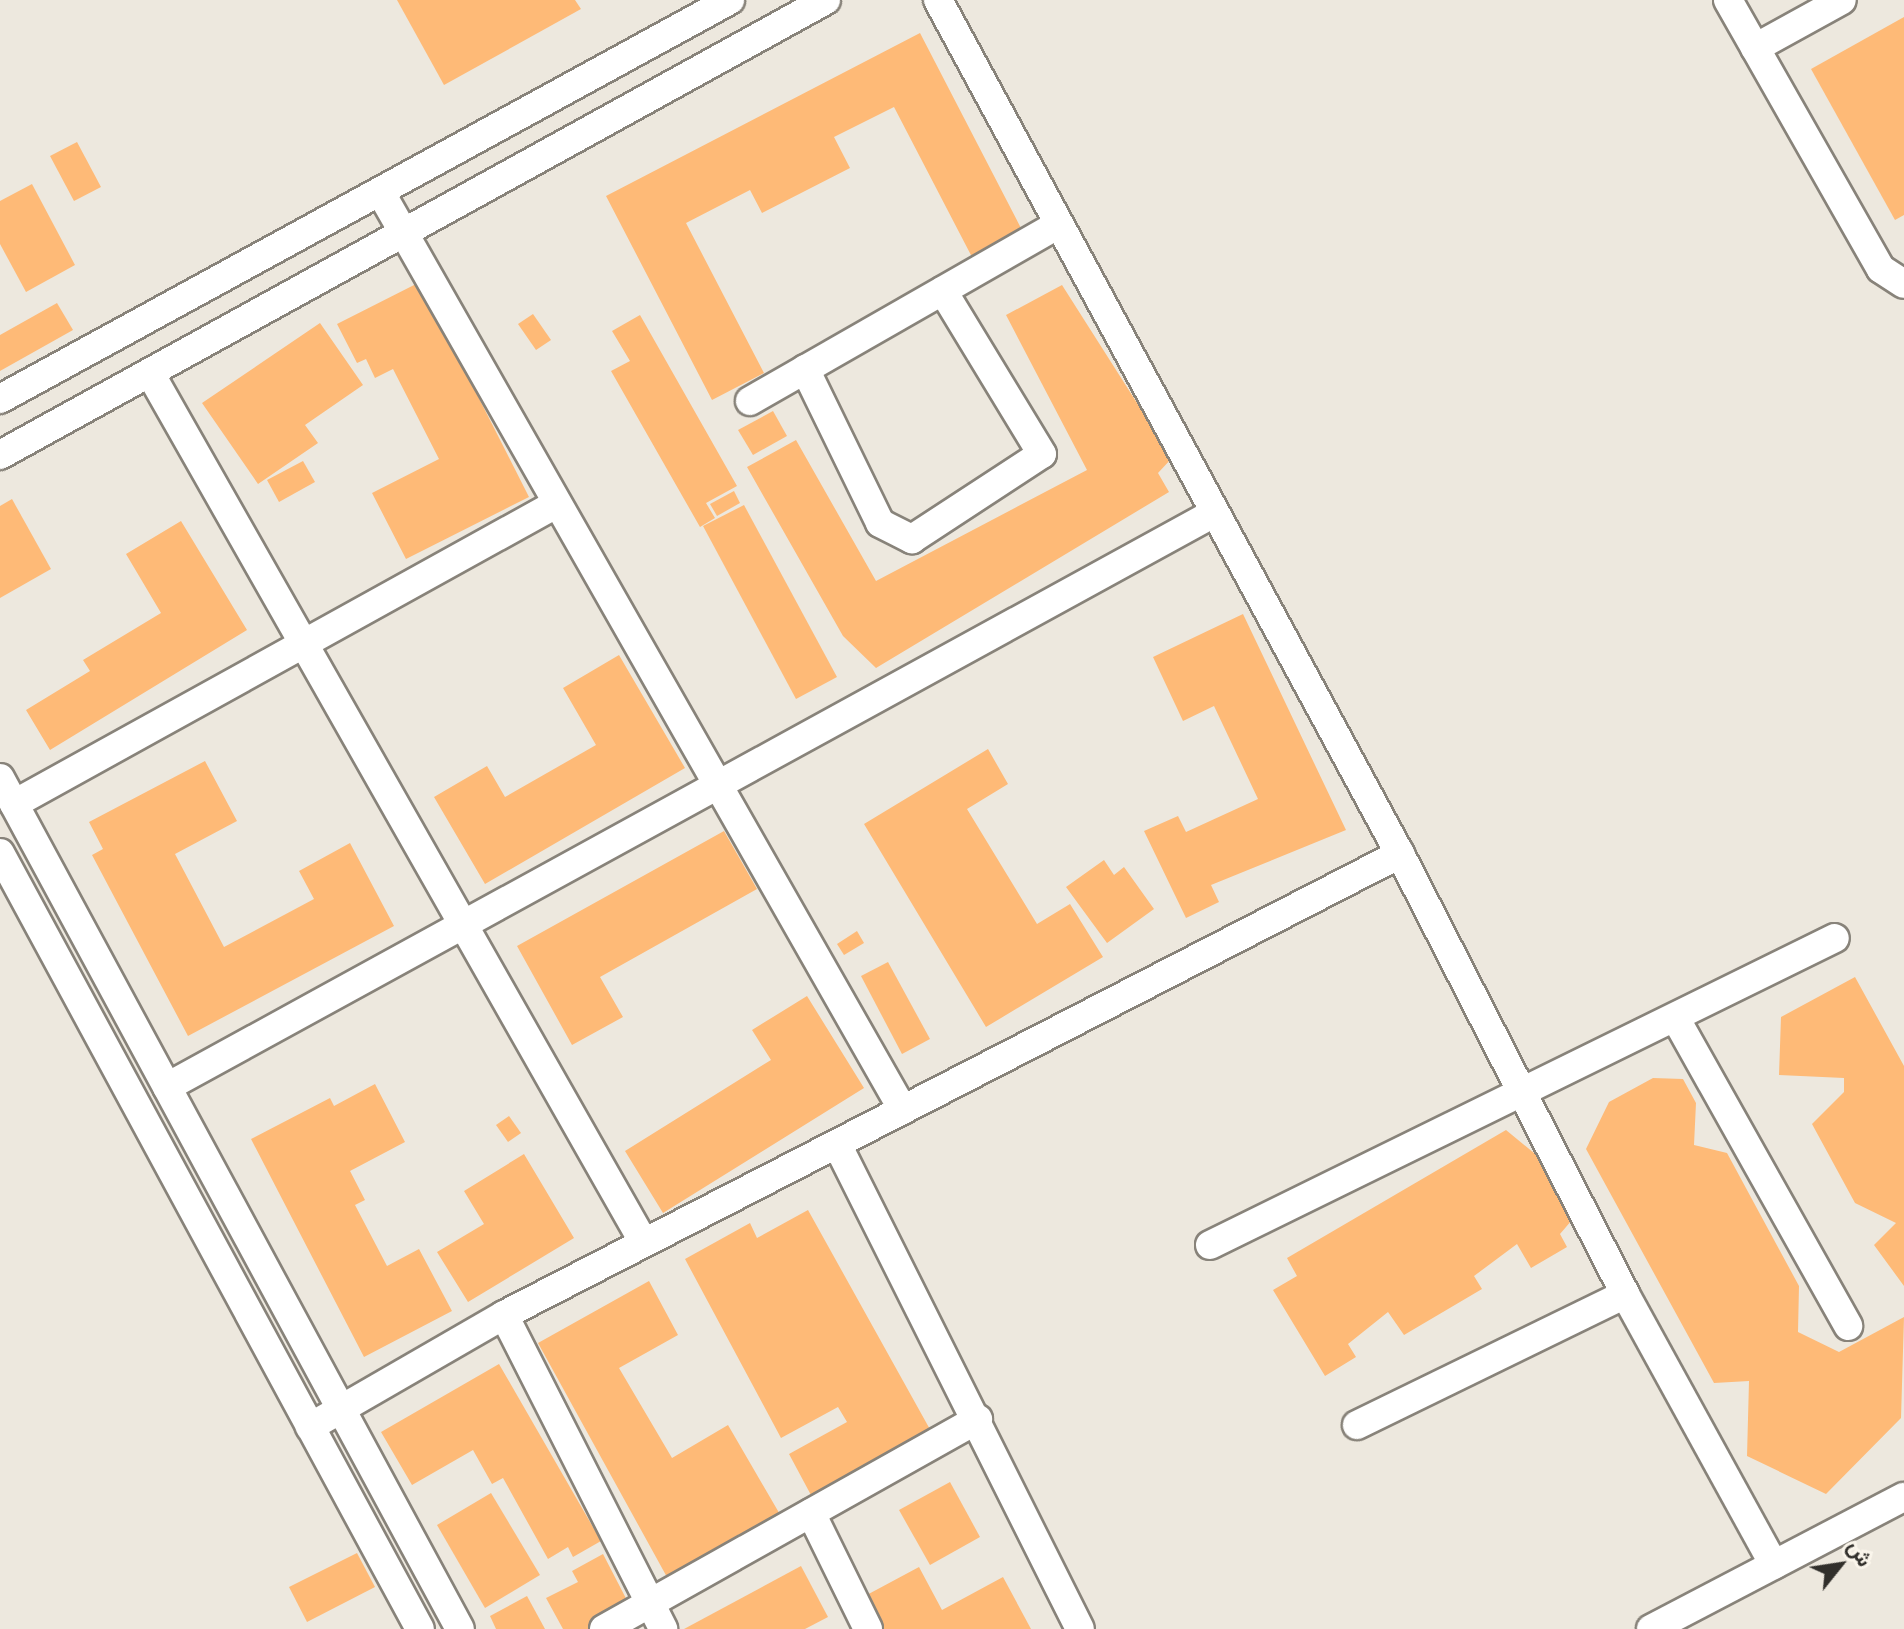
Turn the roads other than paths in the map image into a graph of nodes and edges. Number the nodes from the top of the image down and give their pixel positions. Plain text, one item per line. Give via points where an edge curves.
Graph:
1 (730, 0) edge
2 (826, 0) edge
3 (938, 0) edge
4 (1728, 0) edge
5 (1842, 0) edge
6 (1755, 48) junction
7 (381, 193) junction
8 (1057, 225) junction
9 (403, 234) junction
10 (1904, 284) edge
11 (943, 291) junction
12 (805, 369) junction
13 (150, 373) junction
14 (0, 399) edge
15 (750, 401) dead end
16 (0, 455) edge
17 (556, 504) junction
18 (1214, 513) junction
19 (307, 641) junction
20 (0, 778) edge
21 (717, 787) junction
22 (14, 804) junction
23 (30, 837) junction
24 (1400, 854) junction
25 (1, 855) edge
26 (461, 927) junction
27 (1835, 938) dead end
28 (1676, 1019) junction
29 (167, 1087) junction
30 (1524, 1097) junction
31 (903, 1110) junction
32 (837, 1144) junction
33 (644, 1243) junction
34 (1210, 1245) dead end
35 (1625, 1294) junction
36 (504, 1315) junction
37 (1848, 1326) dead end
38 (340, 1410) junction
39 (978, 1419) junction
40 (1357, 1425) dead end
41 (310, 1427) junction
42 (1904, 1497) edge
43 (811, 1513) junction
44 (1774, 1565) junction
45 (649, 1604) junction
46 (420, 1629) edge
47 (460, 1629) edge
48 (604, 1629) edge
49 (663, 1629) edge
50 (868, 1629) edge
51 (1080, 1629) edge
52 (1651, 1629) edge

1 - 7 street
2 - 9 street
3 - 8 street
4 - 6 street
5 - 6 street
6 - 10 street via 1881,269
7 - 9 street
7 - 14 street
8 - 11 street
8 - 18 street
9 - 13 street
9 - 17 street
11 - 12 street
11 - 12 street via 1042,454 912,539 880,523
12 - 15 street
13 - 16 street
13 - 19 street
17 - 19 street
17 - 21 street
18 - 21 street
18 - 24 street
19 - 22 street
19 - 26 street
20 - 22 street
21 - 26 street
21 - 31 street
22 - 23 street
23 - 25 street
23 - 29 street
24 - 30 street
24 - 31 street
25 - 41 street
26 - 29 street
26 - 33 street
27 - 28 street
28 - 30 street
28 - 37 street
29 - 38 street
30 - 34 street
30 - 35 street
31 - 32 street
32 - 33 street
32 - 39 street
33 - 36 street
35 - 40 street
35 - 44 street
36 - 38 street
36 - 45 street
38 - 41 street
38 - 47 street
39 - 43 street
39 - 51 street
41 - 46 street
42 - 44 street
43 - 45 street
43 - 50 street
44 - 52 street
45 - 48 street
45 - 49 street

